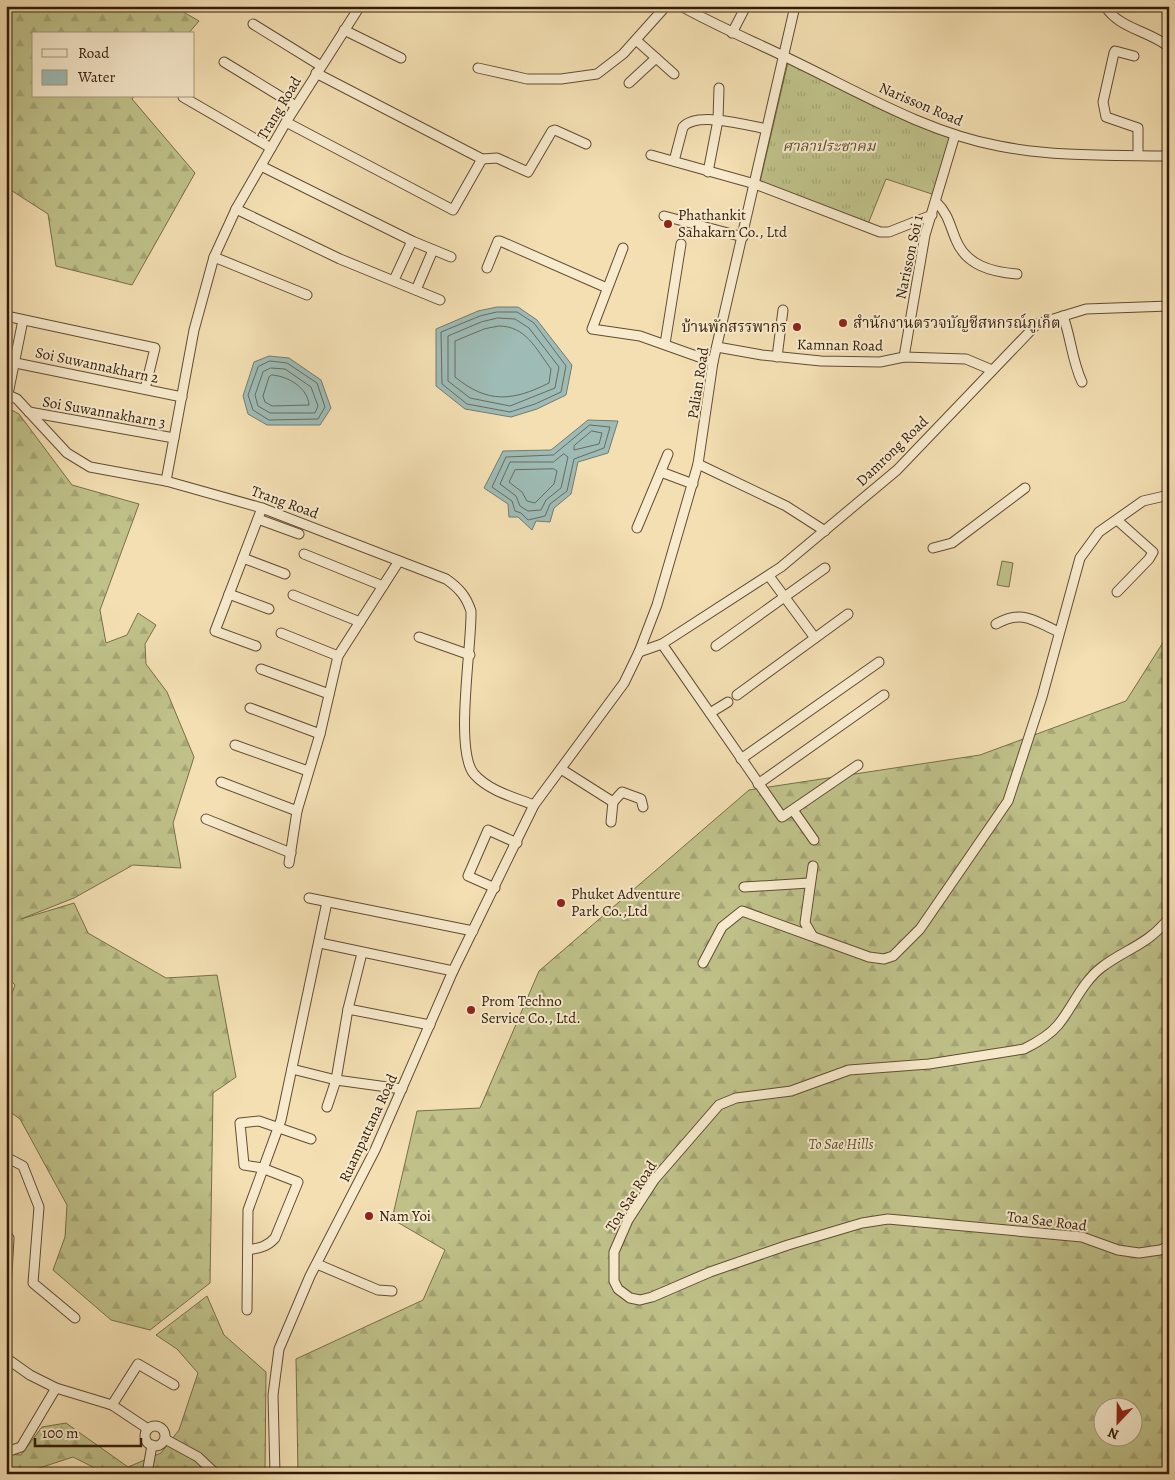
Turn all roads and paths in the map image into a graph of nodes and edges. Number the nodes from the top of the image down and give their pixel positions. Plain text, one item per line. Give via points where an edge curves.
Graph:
1 (360, 6) edge
2 (666, 6) edge
3 (681, 6) edge
4 (746, 6) edge
5 (795, 6) edge
6 (1105, 6) edge
7 (253, 24) dead end
8 (344, 30) junction
9 (732, 33) junction
10 (636, 40) junction
11 (1169, 47) edge
12 (784, 56) junction
13 (1134, 56) dead end
14 (401, 58) dead end
15 (656, 58) junction
16 (224, 62) dead end
17 (478, 68) dead end
18 (319, 70) junction
19 (674, 74) dead end
20 (629, 83) dead end
21 (719, 88) dead end
22 (185, 98) edge
23 (296, 106) junction
24 (718, 120) junction
25 (286, 122) junction
26 (766, 129) junction
27 (956, 135) junction
28 (586, 144) dead end
29 (271, 148) junction
30 (650, 155) dead end
31 (1138, 155) junction
32 (1169, 156) edge
33 (482, 159) junction
34 (674, 161) junction
35 (261, 166) junction
36 (708, 172) junction
37 (755, 184) junction
38 (936, 202) junction
39 (236, 209) junction
40 (932, 215) junction
41 (664, 216) dead end
42 (743, 237) junction
43 (412, 241) junction
44 (681, 244) dead end
45 (623, 248) dead end
46 (433, 250) junction
47 (214, 256) junction
48 (451, 257) dead end
49 (487, 268) dead end
50 (1017, 274) dead end
51 (394, 280) junction
52 (608, 288) junction
53 (416, 290) junction
54 (307, 295) dead end
55 (440, 300) dead end
56 (1169, 306) edge
57 (783, 310) dead end
58 (6, 316) edge
59 (1063, 316) junction
60 (24, 320) junction
61 (665, 344) junction
62 (717, 347) junction
63 (777, 357) junction
64 (904, 357) junction
65 (11, 362) edge
66 (713, 362) junction
67 (992, 370) junction
68 (1082, 382) dead end
69 (145, 389) junction
70 (7, 394) edge
71 (182, 397) junction
72 (29, 412) junction
73 (174, 438) junction
74 (668, 454) dead end
75 (698, 464) junction
76 (661, 472) junction
77 (166, 481) junction
78 (693, 484) junction
79 (1025, 488) dead end
80 (1169, 495) edge
81 (262, 508) junction
82 (258, 518) junction
83 (1117, 520) junction
84 (637, 528) dead end
85 (825, 531) junction
86 (299, 534) dead end
87 (933, 548) dead end
88 (304, 554) dead end
89 (243, 558) junction
90 (399, 561) junction
91 (825, 568) dead end
92 (285, 574) dead end
93 (769, 576) junction
94 (383, 586) junction
95 (1117, 592) dead end
96 (229, 594) junction
97 (293, 595) dead end
98 (786, 597) junction
99 (269, 609) dead end
100 (848, 614) dead end
101 (360, 622) junction
102 (996, 624) dead end
103 (1059, 632) junction
104 (280, 633) dead end
105 (419, 637) dead end
106 (815, 638) junction
107 (662, 644) junction
108 (256, 646) dead end
109 (716, 646) dead end
110 (640, 652) junction
111 (470, 655) junction
112 (338, 656) junction
113 (879, 662) dead end
114 (261, 669) dead end
115 (329, 694) junction
116 (737, 695) dead end
117 (884, 695) dead end
118 (728, 702) dead end
119 (250, 708) dead end
120 (710, 714) junction
121 (320, 734) junction
122 (235, 745) dead end
123 (741, 758) junction
124 (858, 765) dead end
125 (560, 769) junction
126 (308, 771) junction
127 (221, 782) dead end
128 (758, 784) junction
129 (613, 802) junction
130 (534, 805) junction
131 (644, 807) dead end
132 (793, 810) junction
133 (297, 811) junction
134 (206, 819) dead end
135 (612, 822) dead end
136 (814, 840) dead end
137 (517, 843) junction
138 (291, 852) junction
139 (289, 863) dead end
140 (813, 866) dead end
141 (809, 883) junction
142 (744, 887) dead end
143 (495, 888) junction
144 (309, 898) dead end
145 (327, 902) junction
146 (1169, 918) edge
147 (473, 930) junction
148 (812, 935) junction
149 (320, 943) junction
150 (362, 953) junction
151 (703, 963) dead end
152 (453, 971) junction
153 (348, 1009) junction
154 (430, 1025) junction
155 (292, 1069) junction
156 (336, 1080) junction
157 (402, 1089) junction
158 (327, 1107) dead end
159 (278, 1126) junction
160 (311, 1138) dead end
161 (6, 1157) edge
162 (262, 1168) junction
163 (6, 1233) edge
164 (1169, 1246) edge
165 (248, 1250) junction
166 (316, 1264) junction
167 (392, 1291) dead end
168 (6, 1292) edge
169 (247, 1310) dead end
170 (75, 1318) dead end
171 (6, 1358) edge
172 (174, 1385) dead end
173 (56, 1388) junction
174 (112, 1405) junction
175 (148, 1429) junction
176 (164, 1439) junction
177 (152, 1445) junction
178 (6, 1452) edge
179 (147, 1474) edge
180 (216, 1474) edge
181 (275, 1474) edge

1 - 8 street, Trang Road
2 - 10 street
3 - 9 street, Narisson Road
4 - 9 street
5 - 12 street, Palian Road
6 - 11 street via 1129,27 1159,39
7 - 18 street
8 - 14 street
8 - 18 street, Trang Road
9 - 12 street, Narisson Road
10 - 15 street
10 - 17 street via 597,74 527,79
12 - 26 street, Palian Road
12 - 27 street, Narisson Road
13 - 31 street via 1114,53 1103,102 1106,117 1138,128
15 - 19 street
15 - 20 street
16 - 23 street
18 - 23 street, Trang Road
18 - 33 street
21 - 24 street
22 - 29 street
23 - 25 street, Trang Road
24 - 26 street
24 - 34 street via 686,124
24 - 36 street
25 - 29 street, Trang Road
25 - 33 street via 453,210
26 - 37 street, Palian Road
27 - 31 street, Narisson Road via 999,146 1070,154
27 - 38 street, Narisson Soi 1
28 - 33 street via 552,131 528,172 497,158
29 - 35 street, Trang Road
30 - 34 street
31 - 32 street, Narisson Road
34 - 36 street
35 - 39 street, Trang Road
35 - 43 street
36 - 37 street
37 - 40 street via 880,232 889,232
37 - 42 street, Palian Road
38 - 40 street, Narisson Soi 1
38 - 50 street via 947,216 959,246 974,263 996,272
39 - 47 street, Trang Road
39 - 51 street via 340,259
40 - 64 street, Narisson Soi 1 via 925,235
41 - 42 street
42 - 62 street, Palian Road
43 - 46 street
43 - 51 street
44 - 61 street
45 - 52 street
46 - 48 street
46 - 53 street
47 - 54 street
47 - 71 street, Trang Road via 194,330
49 - 52 street via 500,241
51 - 53 street
52 - 61 street via 592,328
53 - 55 street
56 - 59 street, Damrong Road via 1086,309
57 - 63 street
58 - 60 street
59 - 67 street, Damrong Road via 1037,324
59 - 68 street via 1072,358
60 - 65 street
60 - 69 street via 155,348
61 - 66 street
62 - 63 street, Kamnan Road
62 - 66 street, Palian Road
63 - 64 street, Kamnan Road via 880,362
64 - 67 street, Kamnan Road via 966,359
65 - 69 street, Soi Suwannakharn 2
65 - 70 street
66 - 75 street, Palian Road
67 - 85 street, Damrong Road via 896,470
69 - 71 street, Soi Suwannakharn 2
70 - 72 street
71 - 73 street, Trang Road
72 - 73 street, Soi Suwannakharn 3
72 - 77 street via 82,463
73 - 77 street, Trang Road
74 - 76 street
75 - 78 street, Palian Road
75 - 85 street via 786,506
76 - 78 street
76 - 84 street
77 - 81 street, Trang Road
78 - 110 street, Palian Road
79 - 87 street via 952,543
80 - 83 street via 1143,501
81 - 82 street
81 - 90 street, Trang Road
82 - 86 street
82 - 89 street
83 - 95 street via 1153,552
83 - 103 street via 1099,532 1080,558
85 - 93 street, Damrong Road
88 - 94 street
89 - 92 street
89 - 96 street
90 - 94 street
90 - 111 street, Trang Road via 446,579 462,592 471,612
91 - 98 street
93 - 98 street
93 - 107 street, Damrong Road
94 - 101 street
96 - 99 street
96 - 108 street via 215,631
97 - 101 street
98 - 106 street
98 - 109 street
100 - 106 street
101 - 112 street
102 - 103 street via 1009,616 1021,616
103 - 148 street via 1042,697 1008,801 920,929 892,956 884,959 869,957
104 - 112 street
105 - 111 street
106 - 116 street
107 - 110 street, Damrong Road
107 - 120 street
110 - 125 street via 624,683
111 - 130 street, Trang Road via 465,726 467,763 485,784
112 - 115 street
113 - 123 street
114 - 115 street
115 - 121 street
117 - 128 street
118 - 120 street
119 - 121 street
120 - 123 street
121 - 126 street
122 - 126 street
123 - 128 street
124 - 132 street
125 - 129 street
125 - 130 street
126 - 133 street
127 - 133 street
128 - 132 street via 782,817
129 - 131 street via 622,792 641,799
129 - 135 street
130 - 137 street, Ruampattana Road
132 - 136 street
133 - 138 street
134 - 138 street
137 - 143 street, Ruampattana Road
137 - 143 street via 488,830 468,876
138 - 139 street
140 - 141 street
141 - 142 street
141 - 148 street via 805,923
143 - 147 street, Ruampattana Road
144 - 145 street
145 - 147 street
145 - 149 street
146 - 164 street, Toa Sae Road via 1148,941 1096,972 1057,1026 1037,1043 1024,1049 929,1064 850,1070 791,1091 736,1098 719,1105 654,1180 628,1220 614,1252 614,1281 630,1298 640,1300 788,1245 862,1223 888,1219 1082,1237 1118,1250 1139,1253
147 - 152 street, Ruampattana Road
148 - 151 street via 742,911 722,927
149 - 150 street
149 - 155 street
150 - 152 street
150 - 153 street
152 - 154 street, Ruampattana Road
153 - 154 street
153 - 156 street
154 - 157 street, Ruampattana Road
155 - 156 street
155 - 159 street
156 - 157 street
156 - 158 street
157 - 166 street, Ruampattana Road via 375,1150
159 - 160 street
159 - 162 street
159 - 162 street via 259,1121 240,1123 244,1165
161 - 170 street via 23,1166 39,1207 33,1283
162 - 165 street via 248,1210
162 - 165 street via 298,1182 275,1238 270,1244
163 - 168 street via 9,1238
165 - 169 street
166 - 167 street via 378,1290
166 - 181 street, Ruampattana Road via 279,1350 273,1395
171 - 173 street
172 - 174 street via 138,1364
173 - 174 street
173 - 178 street via 21,1447
174 - 175 street
175 - 176 street via 159,1427 164,1432
175 - 177 street via 146,1437
176 - 177 street via 159,1445
176 - 180 street via 198,1457
177 - 179 street

